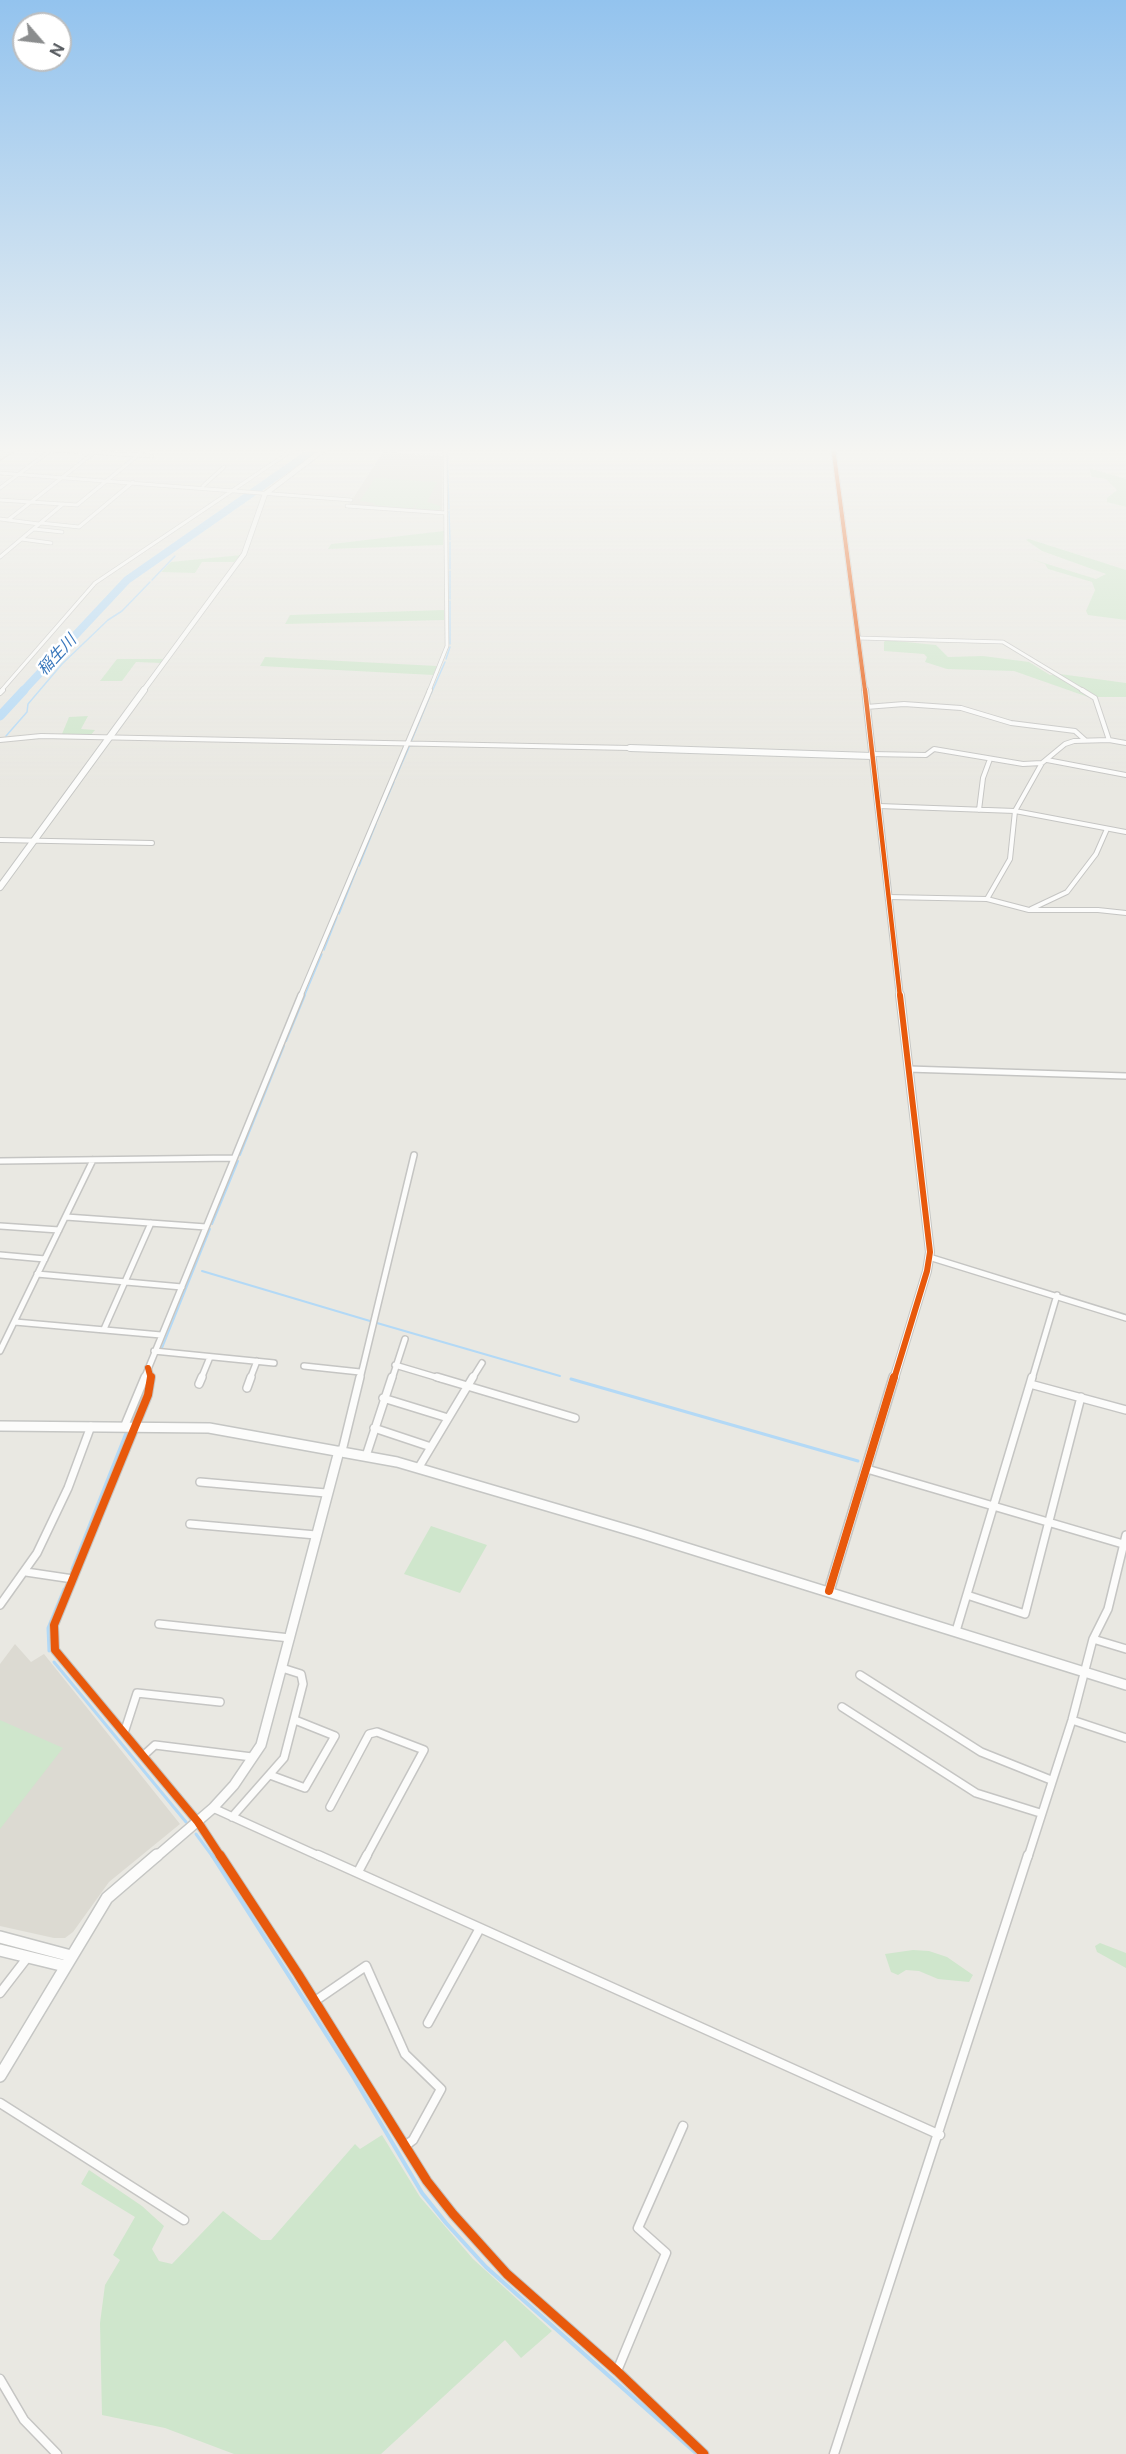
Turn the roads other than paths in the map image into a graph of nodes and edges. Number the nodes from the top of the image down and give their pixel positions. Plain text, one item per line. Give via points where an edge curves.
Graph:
1 (127, 562) edge
2 (238, 562) edge
3 (446, 562) edge
4 (848, 562) edge
5 (858, 638) junction
6 (0, 693) edge
7 (866, 707) junction
8 (109, 738) junction
9 (0, 740) edge
10 (1085, 740) junction
11 (1109, 740) junction
12 (1126, 743) edge
13 (407, 744) junction
14 (630, 748) joint
15 (871, 755) junction
16 (990, 759) junction
17 (1044, 761) junction
18 (1126, 775) edge
19 (879, 806) junction
20 (978, 810) junction
21 (1015, 812) junction
22 (1107, 829) junction
23 (1126, 832) edge
24 (0, 840) edge
25 (33, 841) junction
26 (152, 843) dead end
27 (0, 887) edge
28 (888, 897) junction
29 (987, 899) junction
30 (1029, 909) junction
31 (1126, 914) edge
32 (908, 1069) junction
33 (1126, 1076) edge
34 (414, 1155) dead end
35 (234, 1158) junction
36 (93, 1160) junction
37 (0, 1161) edge
38 (66, 1217) junction
39 (151, 1223) junction
40 (0, 1226) edge
41 (206, 1227) junction
42 (59, 1230) junction
43 (0, 1255) edge
44 (929, 1257) junction
45 (45, 1258) junction
46 (37, 1274) junction
47 (125, 1281) junction
48 (182, 1287) junction
49 (1057, 1295) junction
50 (1126, 1318) edge
51 (15, 1322) junction
52 (104, 1329) junction
53 (161, 1335) junction
54 (405, 1339) dead end
55 (0, 1351) edge
56 (154, 1352) junction
57 (210, 1357) junction
58 (257, 1361) junction
59 (274, 1363) dead end
60 (482, 1363) dead end
61 (395, 1365) junction
62 (304, 1366) dead end
63 (148, 1368) junction
64 (360, 1372) junction
65 (199, 1384) dead end
66 (1030, 1384) junction
67 (467, 1386) junction
68 (247, 1388) dead end
69 (1081, 1397) junction
70 (383, 1398) junction
71 (1126, 1410) edge
72 (448, 1418) junction
73 (575, 1418) dead end
74 (92, 1425) junction
75 (124, 1425) junction
76 (135, 1425) junction
77 (0, 1426) edge
78 (374, 1428) junction
79 (431, 1447) junction
80 (340, 1451) junction
81 (366, 1456) junction
82 (419, 1467) junction
83 (867, 1469) junction
84 (200, 1482) dead end
85 (326, 1493) junction
86 (994, 1505) junction
87 (1048, 1521) junction
88 (190, 1524) dead end
89 (316, 1535) junction
90 (1126, 1535) edge
91 (1125, 1544) edge
92 (26, 1572) junction
93 (73, 1579) junction
94 (829, 1591) junction
95 (967, 1595) junction
96 (0, 1605) edge
97 (159, 1624) dead end
98 (956, 1631) junction
99 (290, 1638) junction
100 (1092, 1639) junction
101 (1126, 1649) edge
102 (282, 1668) junction
103 (1086, 1673) junction
104 (860, 1675) dead end
105 (1126, 1685) edge
106 (220, 1702) dead end
107 (842, 1707) dead end
108 (295, 1720) junction
109 (1072, 1720) junction
110 (124, 1733) junction
111 (1126, 1738) edge
112 (144, 1755) junction
113 (254, 1757) junction
114 (270, 1775) junction
115 (1051, 1780) junction
116 (330, 1807) dead end
117 (213, 1808) junction
118 (1040, 1813) junction
119 (232, 1817) junction
120 (198, 1822) junction
121 (358, 1872) junction
122 (480, 1928) junction
123 (0, 1937) edge
124 (0, 1950) edge
125 (28, 1956) junction
126 (71, 1956) junction
127 (65, 1966) junction
128 (0, 1993) edge
129 (315, 2001) junction
130 (428, 2023) dead end
131 (0, 2076) edge
132 (0, 2103) edge
133 (682, 2126) dead end
134 (940, 2135) junction
135 (405, 2146) junction
136 (184, 2220) dead end
137 (617, 2371) junction
138 (0, 2379) edge
139 (57, 2454) edge
140 (705, 2454) edge
141 (834, 2454) edge

1 - 6 street via 95,583
2 - 8 street
3 - 13 street via 447,646
4 - 5 street
5 - 7 street
5 - 11 street via 1003,642 1095,698
7 - 10 street via 903,704 961,708 1011,723 1076,731
7 - 15 street
8 - 9 street via 41,736
8 - 13 street
8 - 25 street
10 - 11 street
10 - 17 street via 1065,744
11 - 12 street
13 - 14 street
13 - 35 street
14 - 15 street
15 - 16 street via 926,755 934,749
15 - 19 street
16 - 17 street via 1023,764
16 - 20 street
17 - 18 street
17 - 21 street
19 - 20 street
19 - 28 street
20 - 21 street
21 - 22 street
21 - 29 street via 1010,859
22 - 23 street
22 - 30 street via 1096,854 1067,892
24 - 25 street
25 - 26 street
25 - 27 street
28 - 29 street
28 - 32 street
29 - 30 street
30 - 31 street
32 - 33 street
32 - 44 street
34 - 64 street
35 - 36 street
35 - 41 street
36 - 37 street
36 - 38 street
38 - 39 street
38 - 42 street
39 - 41 street
39 - 47 street
40 - 42 street
41 - 48 street
42 - 45 street
43 - 45 street
44 - 49 street
44 - 83 street
45 - 46 street
46 - 47 street
46 - 51 street
47 - 48 street
47 - 52 street
48 - 53 street
49 - 50 street
49 - 66 street
51 - 52 street
51 - 55 street
52 - 53 street
53 - 56 street
54 - 61 street
56 - 57 street
56 - 63 street
57 - 58 street
57 - 65 street
58 - 59 street
58 - 68 street
60 - 67 street
61 - 67 street
61 - 70 street
62 - 64 street
63 - 75 street
63 - 76 street via 148,1395
64 - 80 street
66 - 69 street
66 - 86 street
67 - 72 street
67 - 73 street
69 - 71 street
69 - 87 street
70 - 72 street
70 - 78 street
72 - 79 street
74 - 75 street
74 - 77 street
74 - 92 street via 68,1488
75 - 76 street
76 - 80 street via 232,1430
76 - 93 street
78 - 79 street
78 - 81 street
79 - 82 street
80 - 81 street
80 - 85 street
81 - 82 street
82 - 94 street
83 - 86 street
83 - 94 street
84 - 85 street
85 - 89 street
86 - 87 street
86 - 95 street
87 - 91 street
87 - 95 street via 1025,1614
88 - 89 street
89 - 99 street
90 - 91 street
91 - 100 street via 1108,1609
92 - 93 street
92 - 96 street
93 - 110 street via 54,1625 55,1650
94 - 98 street
95 - 98 street
97 - 99 street
98 - 103 street
99 - 102 street
100 - 101 street
100 - 103 street
102 - 108 street via 301,1674 303,1684
102 - 113 street via 267,1730
103 - 105 street
103 - 109 street
104 - 115 street via 981,1752
106 - 110 street via 137,1693
107 - 118 street via 976,1793
108 - 114 street via 284,1758
108 - 114 street via 335,1736 305,1788
109 - 111 street
109 - 115 street
110 - 112 street
112 - 113 street via 155,1745
112 - 120 street
113 - 117 street
114 - 119 street
115 - 118 street
116 - 121 street via 369,1734 377,1732 424,1750
117 - 119 street
117 - 120 street
118 - 134 street
119 - 121 street
120 - 126 street via 107,1898
120 - 129 street
121 - 122 street
122 - 130 street
122 - 134 street
123 - 126 street
124 - 125 street
125 - 127 street
125 - 128 street
126 - 127 street
127 - 131 street
129 - 135 street
129 - 135 street via 366,1966 405,2054 441,2089 413,2140
132 - 136 street
133 - 137 street via 638,2228 666,2253
134 - 141 street
135 - 137 street via 433,2189 488,2254
137 - 140 street
138 - 139 street via 24,2420

